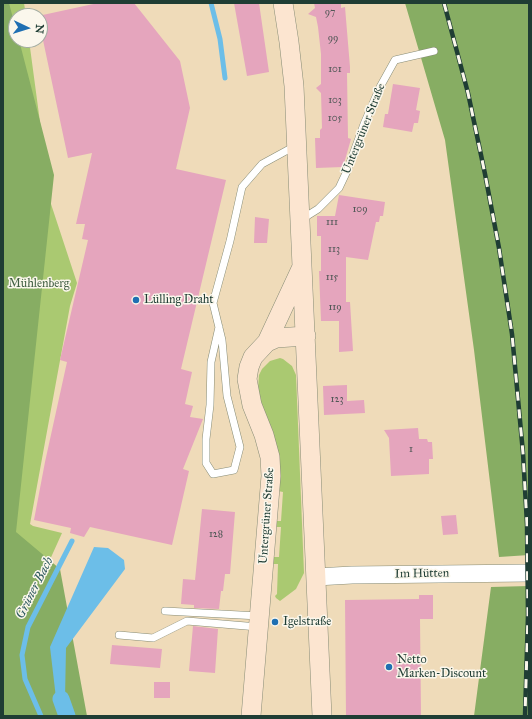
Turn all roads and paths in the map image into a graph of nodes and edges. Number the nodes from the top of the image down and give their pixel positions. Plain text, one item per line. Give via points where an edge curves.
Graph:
1 (283, 3) edge
2 (434, 51) dead end
3 (297, 145) junction
4 (300, 220) junction
5 (302, 267) junction
6 (219, 327) junction
7 (306, 336) junction
8 (267, 342) junction
9 (529, 573) edge
10 (316, 577) junction
11 (165, 610) dead end
12 (259, 621) junction
13 (119, 635) dead end
14 (251, 716) edge
15 (322, 716) edge

1 - 3 main road via 290,42
2 - 4 lane, Untergrüner Straße via 395,60 376,95 339,188 318,209
3 - 4 main road
3 - 6 lane via 262,164 242,187 214,303
4 - 5 main road
5 - 7 main road
5 - 8 main road, Untergrüner Straße
6 - 6 lane via 227,396 240,447 234,470 213,474 206,463 206,439 211,362
7 - 8 main road via 276,338
7 - 10 main road
8 - 12 main road, Untergrüner Straße via 253,357 247,378 252,405 270,457 271,476
9 - 10 street, Im Hütten
10 - 15 main road
11 - 12 lane
12 - 13 lane via 187,621 153,638
12 - 14 main road, Untergrüner Straße

